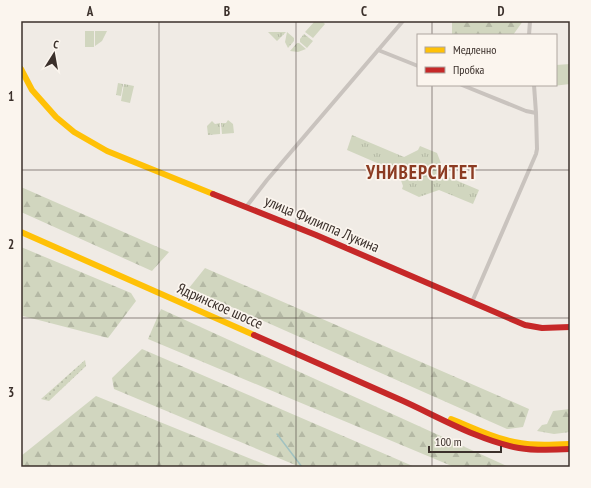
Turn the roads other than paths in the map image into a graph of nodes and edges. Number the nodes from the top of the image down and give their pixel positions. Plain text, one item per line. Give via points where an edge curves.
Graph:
1 (403, 21) edge
2 (530, 21) edge
3 (530, 34) edge
4 (378, 50) junction
5 (417, 66) edge
6 (21, 69) edge
7 (464, 86) edge
8 (534, 86) edge
9 (536, 113) junction
10 (246, 207) junction
11 (21, 232) edge
12 (472, 302) junction
13 (570, 327) edge
14 (408, 403) junction
15 (570, 444) edge
16 (570, 449) edge

1 - 4 street, улица Филиппа Лукина
2 - 3 street
4 - 5 street
4 - 10 street, улица Филиппа Лукина
6 - 10 main road via 32,90 56,117 74,132 107,151
7 - 9 street
8 - 9 street
9 - 12 street via 536,154
10 - 12 main road, улица Филиппа Лукина
11 - 14 main road, Ядринское шоссе
12 - 13 main road, улица Филиппа Лукина via 534,328
14 - 15 main road, Ядринское шоссе via 505,440 531,445
14 - 16 main road, Ядринское шоссе via 507,446 531,450

